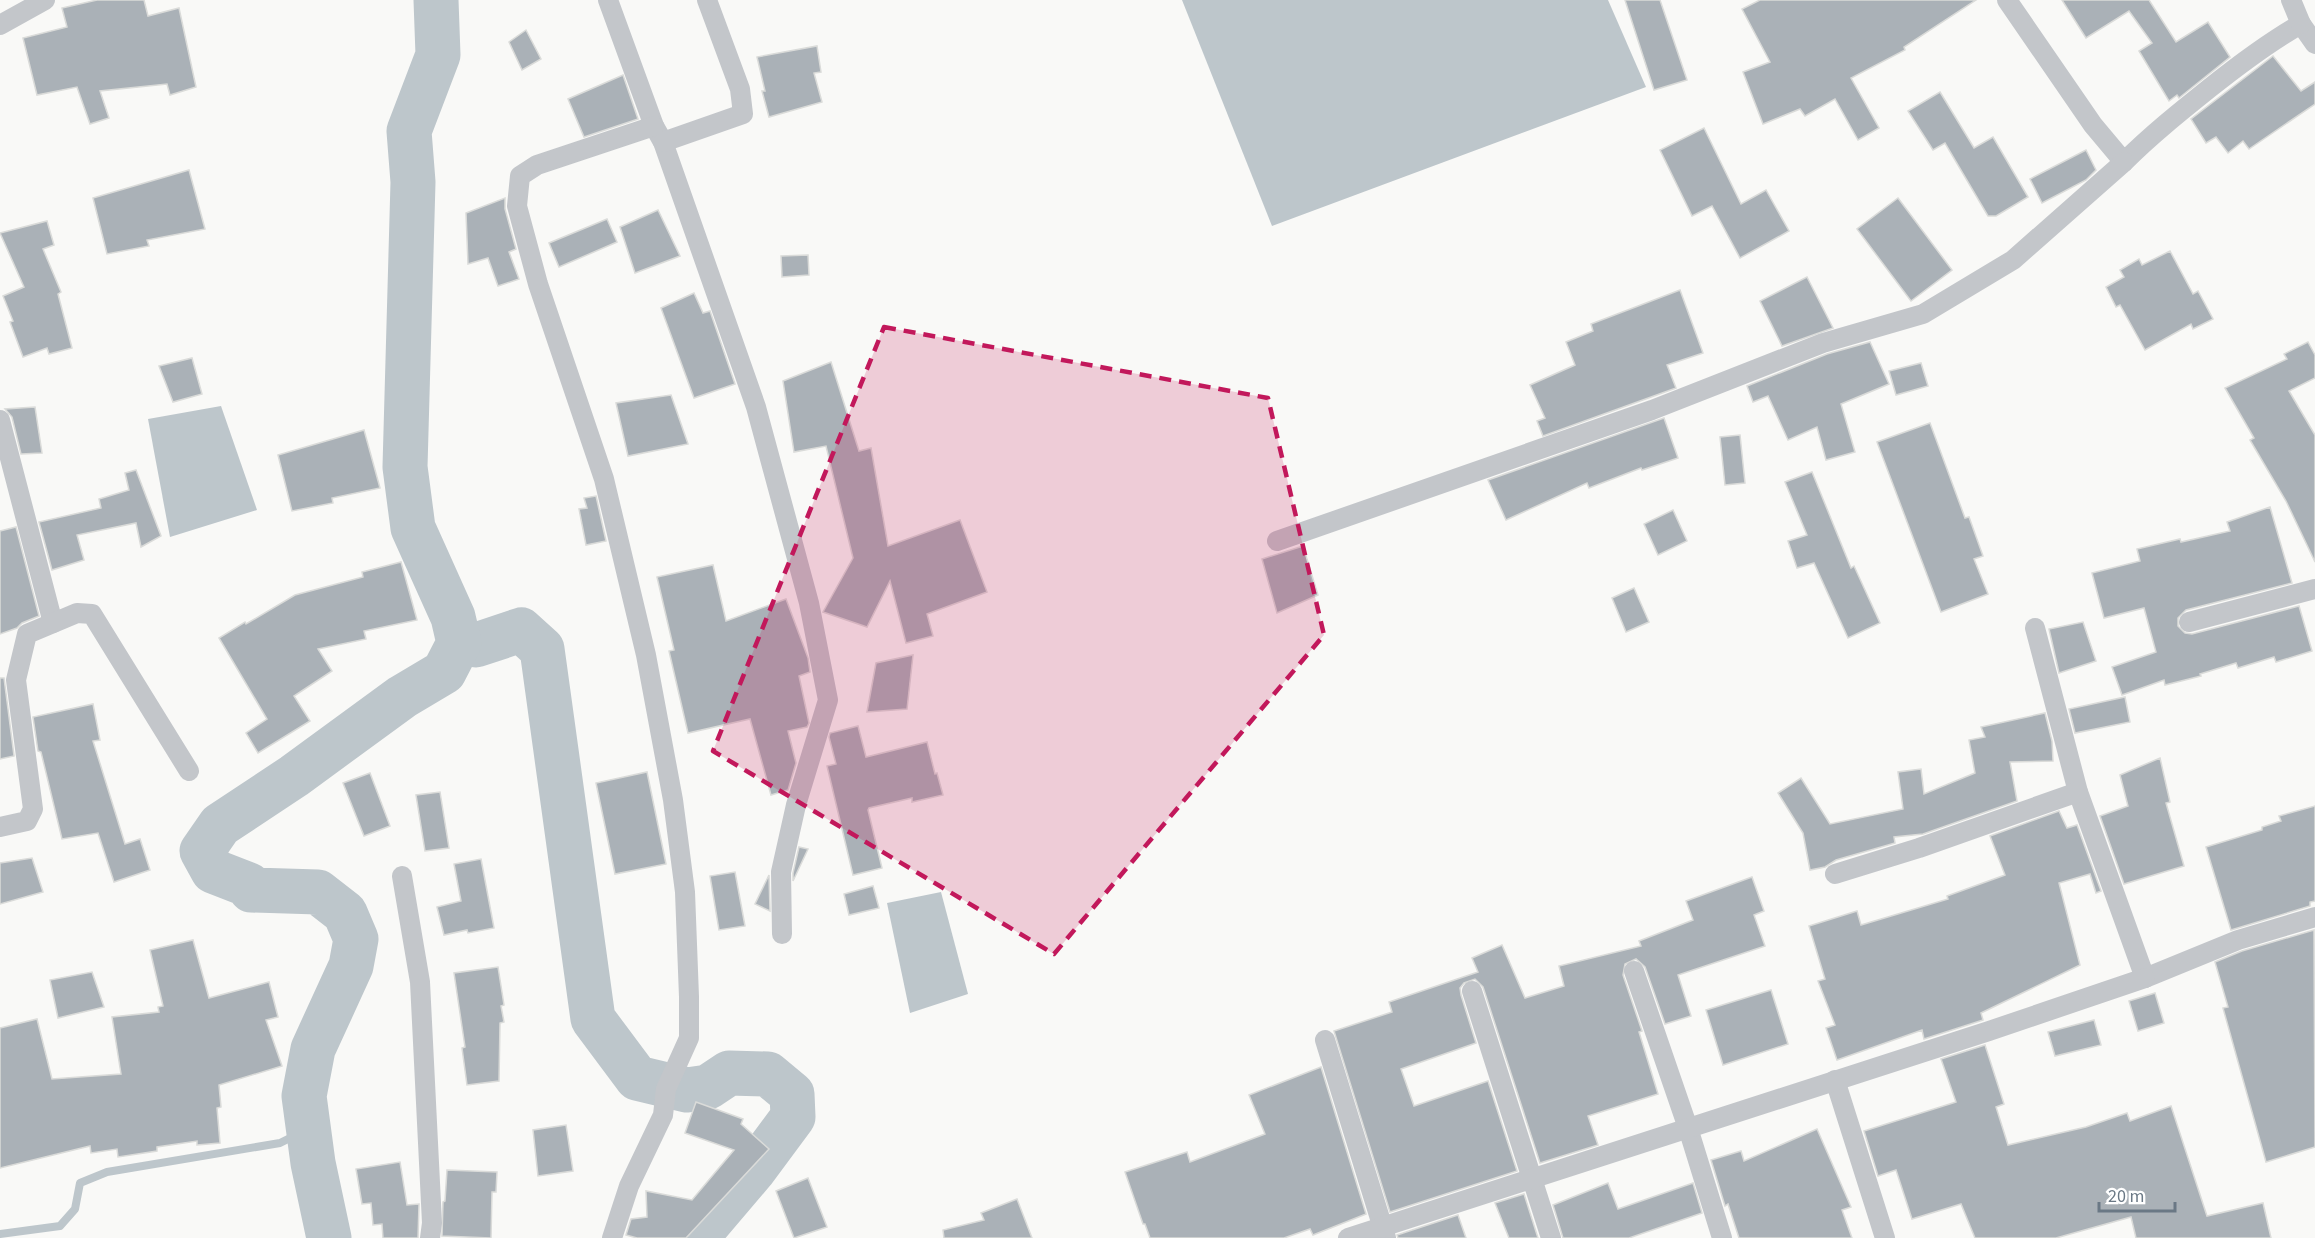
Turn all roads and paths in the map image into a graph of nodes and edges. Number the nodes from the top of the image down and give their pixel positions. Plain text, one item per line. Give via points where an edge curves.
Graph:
1 (45, 0) edge
2 (608, 0) edge
3 (707, 0) edge
4 (2007, 0) edge
5 (2291, 0) edge
6 (2301, 24) junction
7 (0, 25) edge
8 (2315, 44) edge
9 (658, 134) junction
10 (2124, 162) junction
11 (0, 420) edge
12 (1277, 541) dead end
13 (2315, 589) edge
14 (2190, 622) dead end
15 (53, 623) junction
16 (2035, 628) dead end
17 (189, 771) dead end
18 (2078, 792) junction
19 (0, 827) edge
20 (1835, 874) dead end
21 (402, 876) dead end
22 (2315, 917) edge
23 (782, 934) dead end
24 (1634, 971) dead end
25 (2145, 978) junction
26 (1472, 991) dead end
27 (1325, 1040) dead end
28 (1835, 1080) junction
29 (1688, 1128) junction
30 (1531, 1179) junction
31 (1385, 1232) edge
32 (430, 1238) edge
33 (612, 1238) edge
34 (1348, 1238) edge
35 (1551, 1238) edge
36 (1722, 1238) edge
37 (1885, 1238) edge

1 - 7 street
2 - 9 street
3 - 9 street via 740,89 743,114
4 - 10 street via 2093,125
5 - 6 street
6 - 8 street
6 - 10 street via 2238,66 2145,140
9 - 23 street via 756,407 809,603 828,700 796,805 781,872
9 - 33 street via 537,165 520,176 517,206 538,284 604,479 646,655 673,800 685,892 689,1038 666,1089 663,1115 629,1186
10 - 12 street via 2013,260 1923,314 1823,342 1652,410
11 - 15 street
13 - 14 street
15 - 17 street via 77,613 92,614
15 - 19 street via 27,634 16,680 33,809 27,821
16 - 18 street
18 - 20 street via 1919,849
18 - 25 street
21 - 32 street via 420,982
22 - 25 street via 2238,940
24 - 29 street
25 - 28 street
26 - 30 street
27 - 31 street
28 - 29 street
28 - 37 street
29 - 30 street
29 - 36 street
30 - 31 street
30 - 35 street
31 - 34 street

